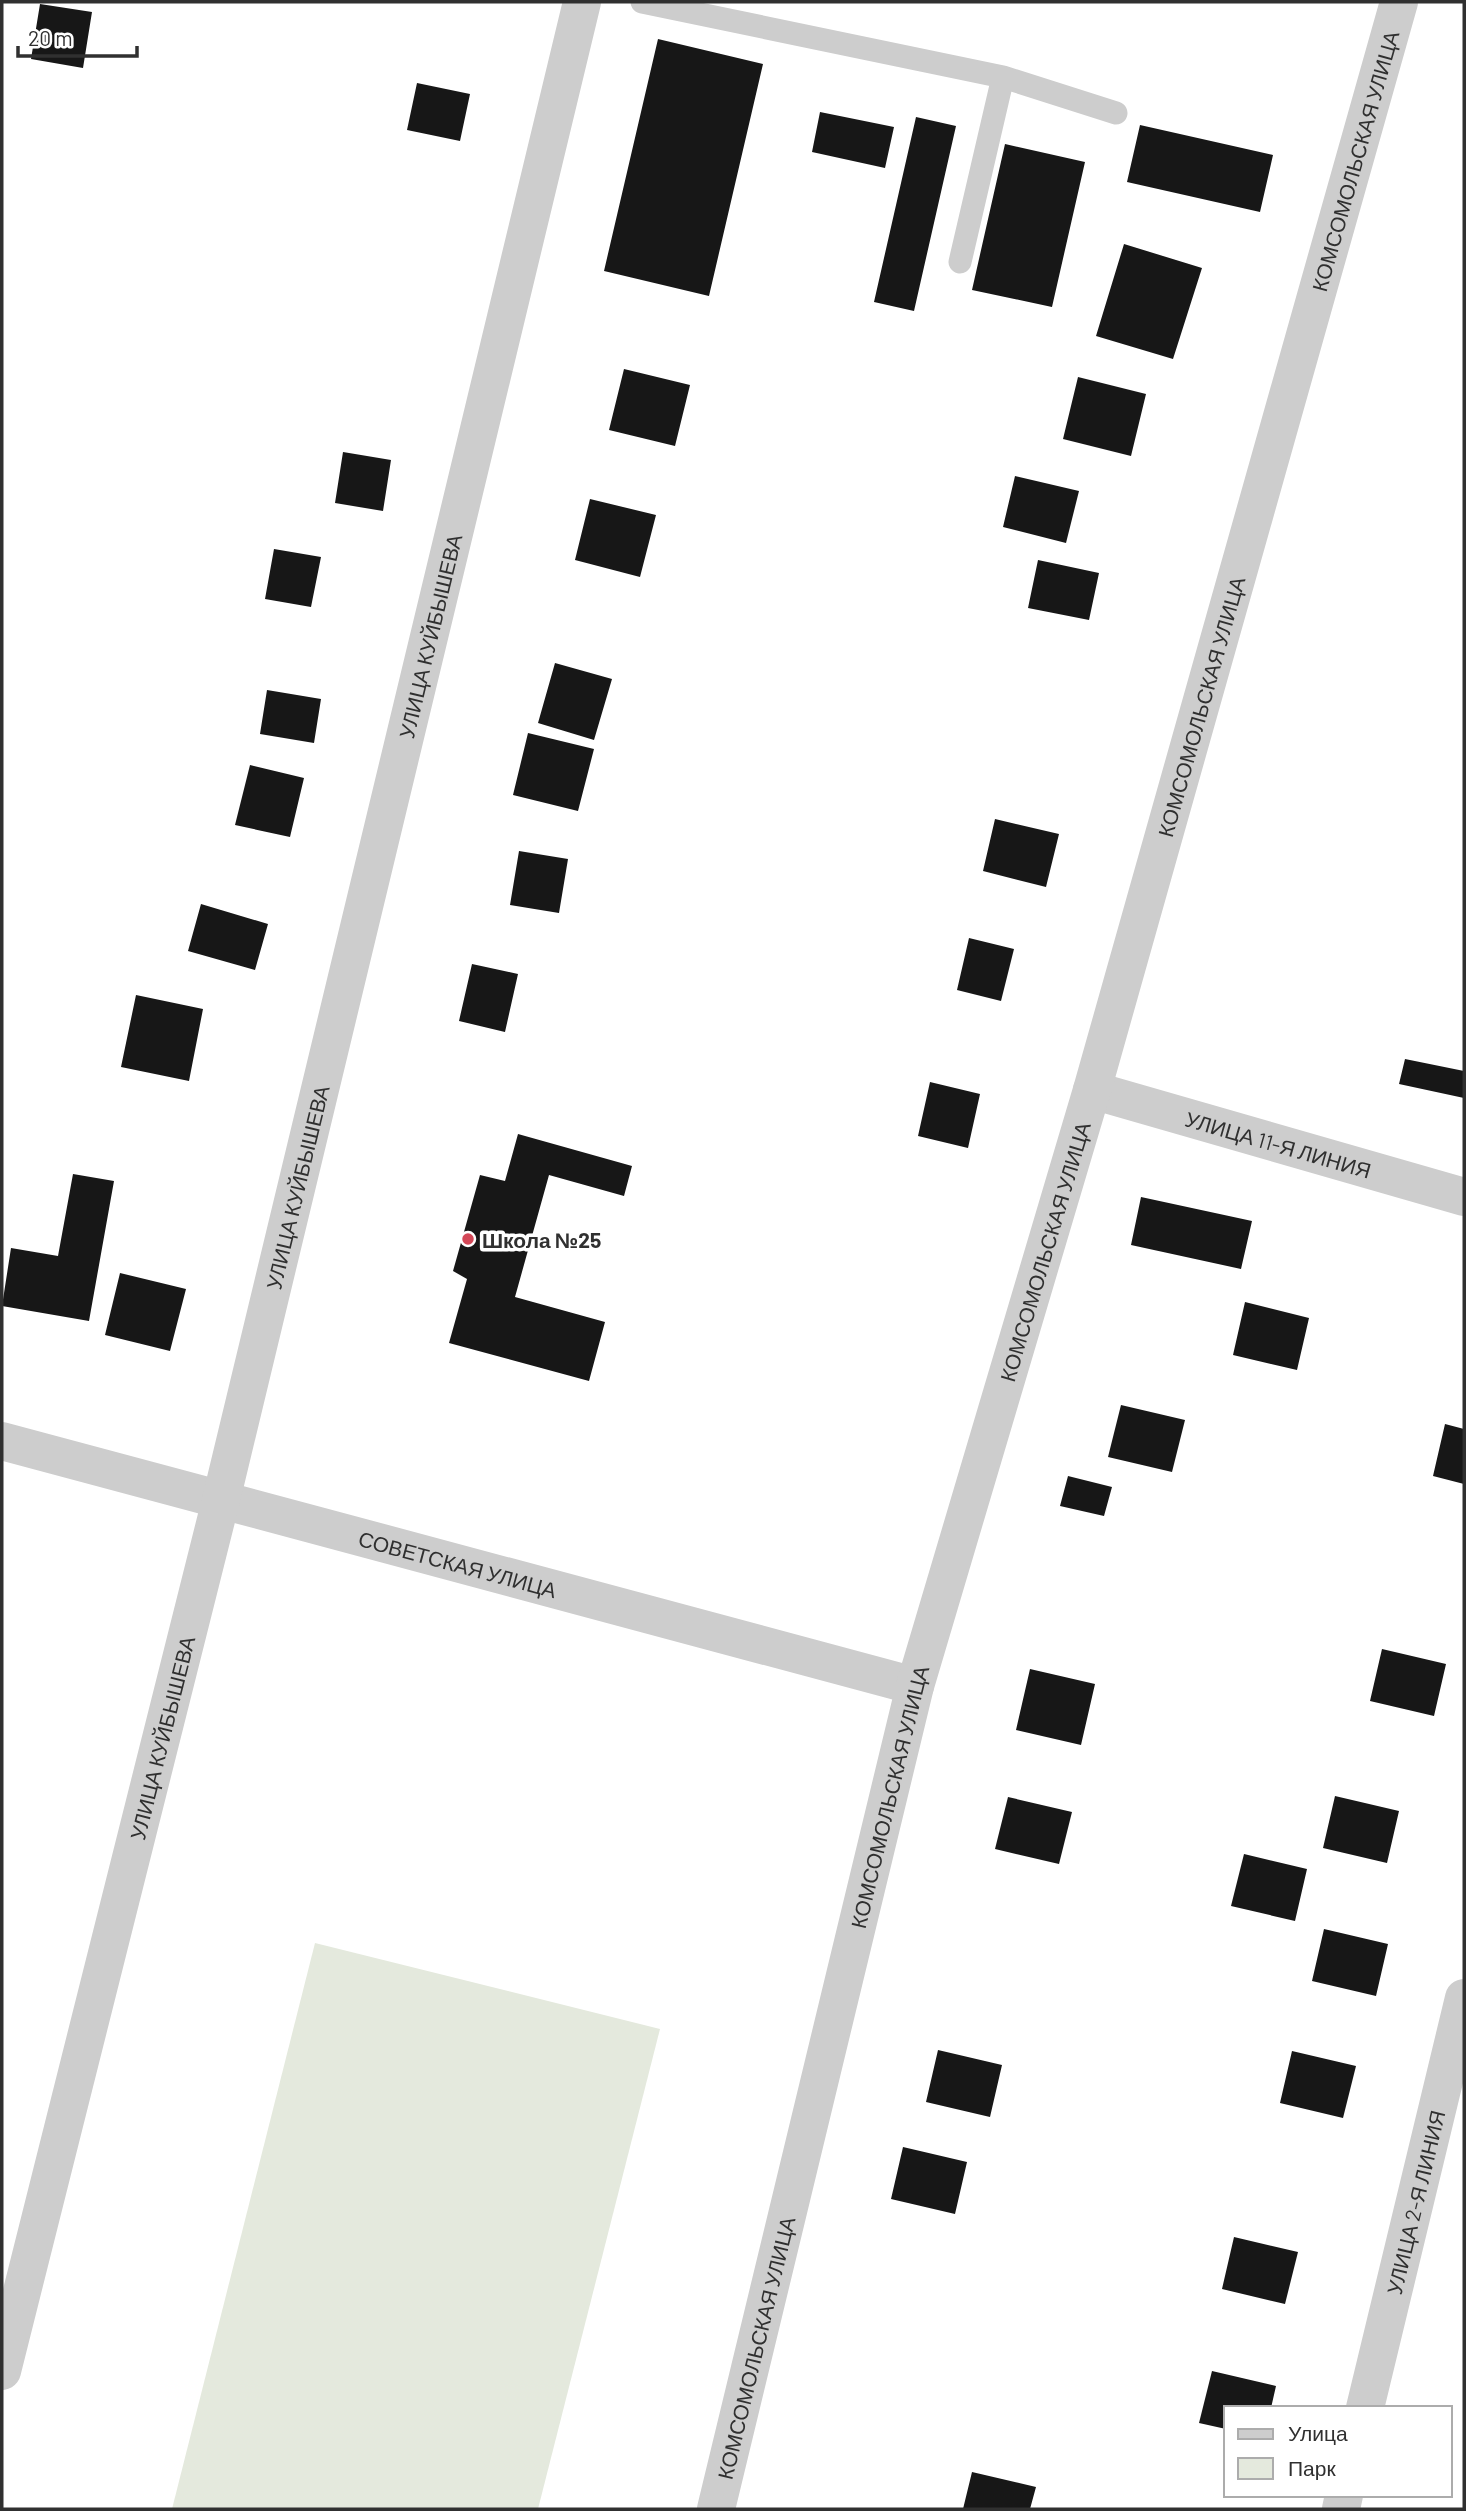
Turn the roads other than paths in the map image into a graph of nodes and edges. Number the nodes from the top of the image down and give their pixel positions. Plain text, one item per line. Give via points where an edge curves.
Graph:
1 (582, 2) edge
2 (642, 2) edge
3 (1399, 2) edge
4 (1003, 77) junction
5 (1116, 113) dead end
6 (960, 262) dead end
7 (1092, 1090) junction
8 (1464, 1197) edge
9 (2, 1441) edge
10 (220, 1500) junction
11 (915, 1686) junction
12 (1464, 1998) edge
13 (2, 2371) edge
14 (1366, 2406) edge
15 (716, 2509) edge

1 - 10 street, УЛИЦА КУЙБЫШЕВА
2 - 4 lane
3 - 7 street, КОМСОМОЛЬСКАЯ УЛИЦА
4 - 5 lane
4 - 6 lane
7 - 8 street, УЛИЦА 11-Я ЛИНИЯ
7 - 11 street, КОМСОМОЛЬСКАЯ УЛИЦА
9 - 10 street, СОВЕТСКАЯ УЛИЦА
10 - 11 street, СОВЕТСКАЯ УЛИЦА
10 - 13 street, УЛИЦА КУЙБЫШЕВА
11 - 15 street, КОМСОМОЛЬСКАЯ УЛИЦА
12 - 14 street, УЛИЦА 2-Я ЛИНИЯ

